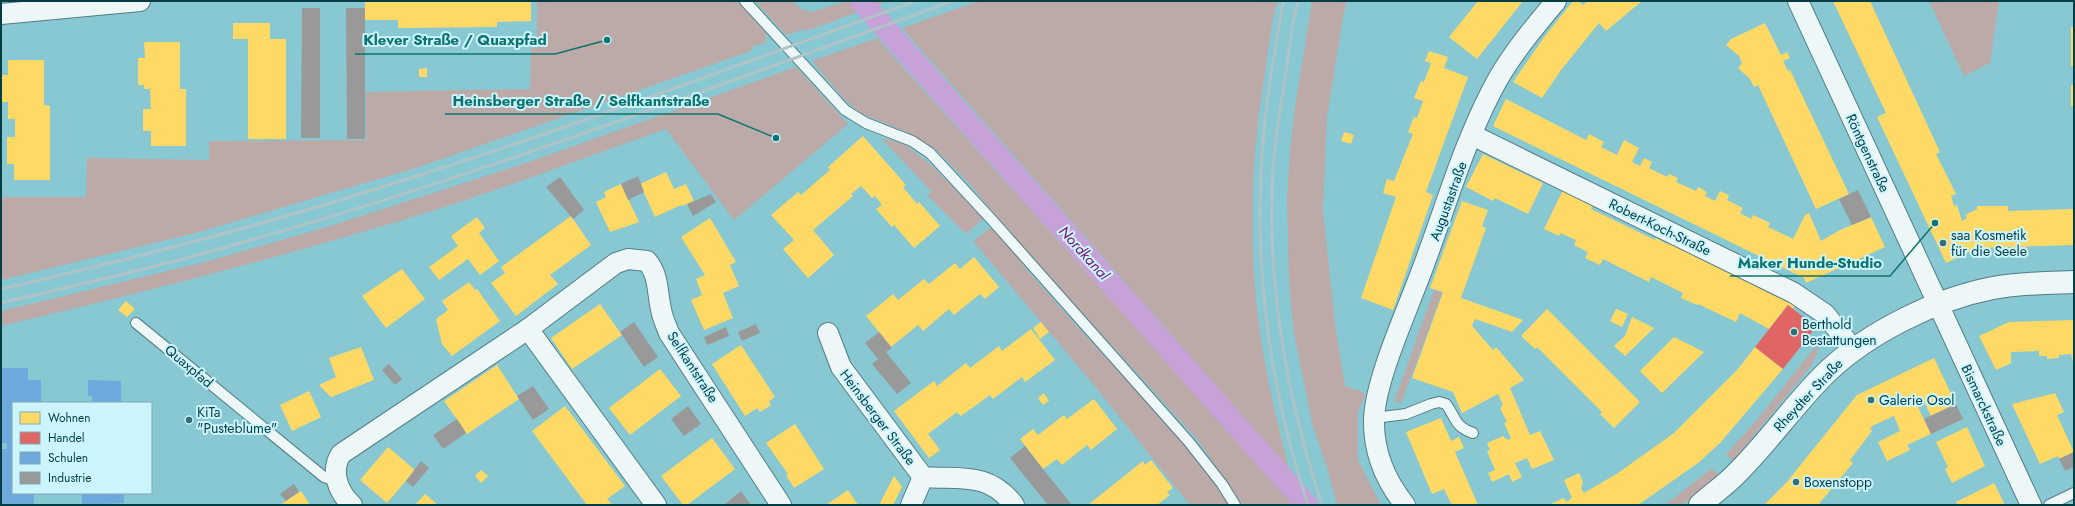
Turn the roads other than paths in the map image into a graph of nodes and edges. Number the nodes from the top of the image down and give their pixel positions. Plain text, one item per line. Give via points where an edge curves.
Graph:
1 (140, 1) edge
2 (745, 1) edge
3 (1556, 1) edge
4 (1798, 1) edge
5 (1, 14) edge
6 (1472, 135) junction
7 (2074, 282) edge
8 (1939, 305) junction
9 (136, 323) dead end
10 (528, 329) junction
11 (828, 333) dead end
12 (1853, 349) junction
13 (1374, 418) junction
14 (1473, 433) dead end
15 (923, 477) junction
16 (337, 481) junction
17 (2074, 493) edge
18 (352, 505) edge
19 (656, 505) edge
20 (781, 505) edge
21 (911, 505) edge
22 (1014, 505) edge
23 (1235, 505) edge
24 (1404, 505) edge
25 (1700, 505) edge
26 (2031, 505) edge
27 (2048, 505) edge

1 - 5 street
2 - 23 lane via 845,110 866,123 912,141 930,153 1189,442
3 - 6 street, Augustastraße via 1516,51 1491,91
4 - 8 street, Röntgenstraße
6 - 12 street, Robert-Koch-Straße via 1794,293 1825,314
6 - 13 street, Augustastraße via 1384,373
7 - 8 main road, Rheydter Straße via 2017,284 1994,288
8 - 12 main road, Rheydter Straße via 1900,322
8 - 26 street, Bismarckstraße
9 - 16 lane, Quaxpfad via 324,478
10 - 16 street, Selfkantstraße via 341,454 336,464
10 - 19 street
10 - 20 street, Selfkantstraße via 616,264 628,259 648,261 657,279 661,312 669,333
11 - 15 street, Heinsberger Straße via 841,367
12 - 25 main road, Rheydter Straße via 1822,377 1734,476
13 - 14 lane via 1406,414 1439,402 1446,404 1462,429
13 - 24 street, Augustastraße via 1380,460 1394,492
15 - 21 street, Heinsberger Straße
15 - 22 street, Heinsberger Straße via 981,480 996,487
16 - 18 street via 343,495
17 - 27 lane

